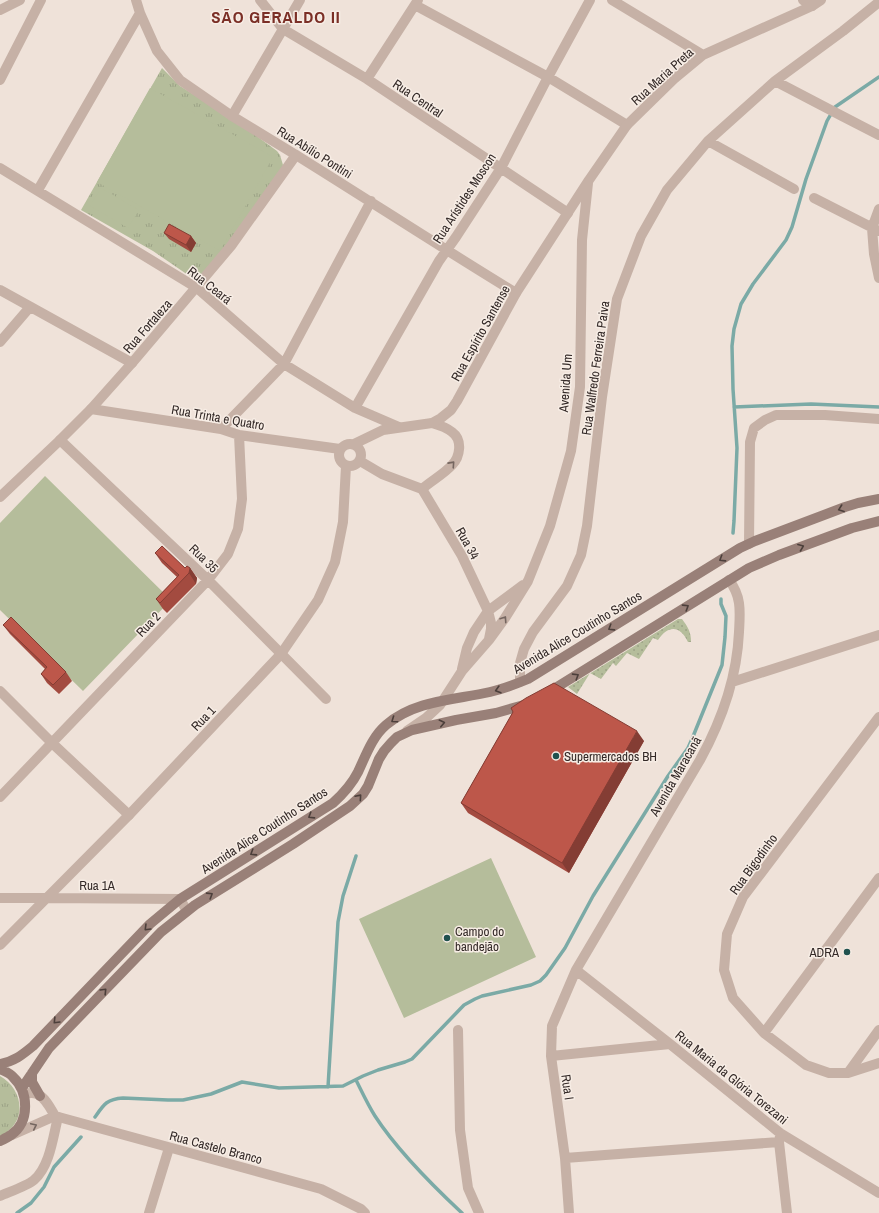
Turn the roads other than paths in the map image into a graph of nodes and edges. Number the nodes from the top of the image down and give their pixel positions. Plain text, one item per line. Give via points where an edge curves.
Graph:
1 (20, 0) edge
2 (41, 0) edge
3 (136, 0) edge
4 (260, 0) edge
5 (300, 0) edge
6 (590, 0) edge
7 (612, 0) edge
8 (803, 0) edge
9 (821, 0) edge
10 (417, 2) edge
11 (879, 2) edge
12 (812, 6) junction
13 (0, 10) edge
14 (140, 13) junction
15 (283, 29) junction
16 (703, 55) junction
17 (548, 77) junction
18 (367, 79) junction
19 (0, 80) edge
20 (775, 81) junction
21 (232, 116) junction
22 (627, 125) junction
23 (879, 135) edge
24 (708, 141) junction
25 (296, 156) junction
26 (0, 168) edge
27 (501, 168) junction
28 (589, 180) junction
29 (794, 189) dead end
30 (38, 190) junction
31 (814, 198) dead end
32 (371, 201) junction
33 (879, 209) edge
34 (568, 213) junction
35 (876, 230) edge
36 (446, 250) junction
37 (879, 278) edge
38 (197, 288) junction
39 (0, 290) edge
40 (516, 293) junction
41 (30, 307) junction
42 (0, 342) edge
43 (132, 363) junction
44 (284, 364) junction
45 (355, 408) junction
46 (91, 409) junction
47 (879, 419) edge
48 (432, 423) junction
49 (399, 427) junction
50 (221, 430) junction
51 (239, 435) junction
52 (60, 440) junction
53 (354, 444) junction
54 (340, 449) junction
55 (360, 461) junction
56 (346, 466) junction
57 (422, 489) junction
58 (0, 498) edge
59 (879, 499) edge
60 (879, 521) edge
61 (749, 544) junction
62 (208, 580) junction
63 (729, 580) junction
64 (528, 581) junction
65 (488, 611) junction
66 (879, 635) edge
67 (489, 640) junction
68 (281, 654) junction
69 (462, 671) junction
70 (520, 682) junction
71 (732, 682) junction
72 (0, 691) edge
73 (544, 695) edge
74 (326, 699) dead end
75 (443, 701) junction
76 (531, 702) edge
77 (879, 717) edge
78 (404, 733) junction
79 (52, 743) junction
80 (0, 797) edge
81 (129, 815) junction
82 (879, 878) edge
83 (0, 898) edge
84 (46, 898) junction
85 (180, 899) junction
86 (187, 911) junction
87 (0, 945) edge
88 (576, 970) junction
89 (458, 1030) dead end
90 (879, 1030) edge
91 (764, 1033) junction
92 (670, 1044) junction
93 (551, 1056) junction
94 (879, 1063) edge
95 (0, 1064) edge
96 (0, 1069) edge
97 (32, 1073) junction
98 (848, 1073) junction
99 (23, 1091) junction
100 (40, 1096) junction
101 (57, 1117) junction
102 (12, 1135) junction
103 (780, 1138) junction
104 (0, 1141) edge
105 (169, 1148) junction
106 (565, 1158) junction
107 (879, 1193) edge
108 (0, 1196) edge
109 (149, 1213) edge
110 (365, 1213) edge
111 (479, 1213) edge
112 (569, 1213) edge
113 (787, 1213) edge

1 - 13 street
2 - 19 street
3 - 14 street, Rua Abílio Pontini
4 - 15 street, Rua Central
5 - 15 street
6 - 17 street, Rua Arístides Moscon
7 - 16 street
8 - 12 street
9 - 12 street, Rua Maria Preta
10 - 17 street
10 - 18 street
11 - 20 street, Rua Walfredo Ferreira Paiva
12 - 16 street, Rua Maria Preta
14 - 21 street, Rua Abílio Pontini via 157,50 180,80
14 - 30 street
15 - 18 street, Rua Central
15 - 21 street
16 - 22 street, Rua Maria Preta
17 - 22 street
17 - 27 street, Rua Arístides Moscon
18 - 27 street, Rua Central
20 - 23 street
20 - 24 street, Rua Walfredo Ferreira Paiva
21 - 25 street, Rua Abílio Pontini
22 - 28 street, Rua Maria Preta
24 - 29 street
24 - 70 street, Rua Walfredo Ferreira Paiva via 667,190 641,236 617,299 581,555 567,586 533,632 524,649 520,663
25 - 32 street, Rua Abílio Pontini
25 - 38 street, Rua Fortaleza
26 - 30 street, Rua Ceará
27 - 34 street, Rua Central
27 - 36 street, Rua Arístides Moscon
28 - 34 street, Rua Espírito Santense
28 - 64 street, Avenida Um via 582,240 580,387 571,451 550,526
30 - 38 street, Rua Ceará
31 - 35 street
32 - 36 street, Rua Abílio Pontini
32 - 44 street
33 - 35 street
34 - 40 street, Rua Espírito Santense
35 - 37 street via 874,254
36 - 40 street, Rua Abílio Pontini
36 - 45 street, Rua Arístides Moscon
38 - 43 street, Rua Fortaleza
38 - 44 street, Rua Ceará
39 - 41 street
40 - 48 street, Rua Espírito Santense via 457,401 451,410
41 - 42 street
41 - 43 street
43 - 46 street, Rua Fortaleza
44 - 45 street, Rua Ceará
44 - 50 street
45 - 49 street, Rua Ceará
46 - 50 street, Rua Trinta e Quatro
46 - 52 street, Rua Fortaleza
47 - 61 street via 776,415 754,428 750,442
48 - 49 street, Rua Espírito Santense
57 -> 48 street via 452,465 459,452 454,433
49 - 53 street, Rua Espírito Santense via 383,430
50 - 51 street, Rua Trinta e Quatro
51 - 54 street, Rua Trinta e Quatro
51 - 62 street, Rua 2 via 242,499 238,529 228,554
52 - 58 street, Rua Fortaleza
52 - 62 street, Rua 35
53 - 54 street via 349,443
53 - 55 street via 361,451
54 - 56 street via 339,459
55 - 56 street via 356,465
55 - 57 street via 382,474
56 - 68 street, Rua 1 via 343,522 335,562 318,600
57 - 65 street, Rua 34 via 462,556
59 -> 61 main road, Avenida Alice Coutinho Santos via 845,507
63 -> 60 main road via 768,559 852,528
61 -> 70 main road, Avenida Alice Coutinho Santos via 539,673
62 - 68 street, Rua 35
62 - 79 street, Rua 2
63 - 71 street, Avenida Maracanã via 739,598 740,611 739,642
73 -> 63 main road
64 - 65 street, Avenida Um
67 -> 64 street, Avenida Um
65 - 67 street, Rua 34 via 491,623
65 - 69 street, Avenida Um via 467,648
66 - 71 street
67 - 69 street, Avenida Um
68 - 74 street, Rua 35
68 - 81 street, Rua 1
69 - 75 street, Avenida Um
70 -> 75 main road, Avenida Alice Coutinho Santos via 491,692
71 - 88 street, Avenida Maracanã via 710,742
72 - 79 street
75 - 78 street, Avenida Um via 426,718
75 -> 85 main road, Avenida Alice Coutinho Santos via 413,709 393,720 374,738 352,782 333,802
78 -> 76 main road, Avenida Alice Coutinho Santos via 496,713
77 - 91 street, Rua Bigodinho via 743,897 727,934 724,970 733,998
86 -> 78 main road, Avenida Alice Coutinho Santos via 350,806 368,786 384,751
79 - 80 street, Rua 2
79 - 81 street
81 - 84 street, Rua 1
82 - 91 street
83 - 84 street, Rua 1A
84 - 85 street, Rua 1A
84 - 87 street, Rua 1
85 - 86 street
85 -> 95 main road, Avenida Alice Coutinho Santos via 150,924 33,1046 22,1056
97 -> 86 main road, Avenida Alice Coutinho Santos via 49,1048 162,932
88 - 92 street, Rua Maria da Glória Torezani
88 - 93 street, Rua I via 552,1026
89 - 111 street via 460,1130 468,1188
90 - 98 street
91 - 98 street, Rua Bigodinho via 806,1064 829,1073
92 - 93 street
92 - 103 street, Rua Maria da Glória Torezani
93 - 106 street, Rua I
94 - 98 street, Rua Bigodinho
96 - 99 main road via 13,1076
97 - 99 main road, Avenida Alice Coutinho Santos
97 - 100 main road via 32,1082
99 - 100 street
99 - 102 main road via 26,1109 21,1123
100 - 101 street
102 -> 101 street
101 - 105 street, Rua Castelo Branco
101 - 108 street via 42,1171 33,1181
102 - 104 main road
103 - 106 street
103 - 107 street, Rua Maria da Glória Torezani
103 - 113 street
105 - 109 street
105 - 110 street, Rua Castelo Branco via 321,1189
106 - 112 street, Rua I

